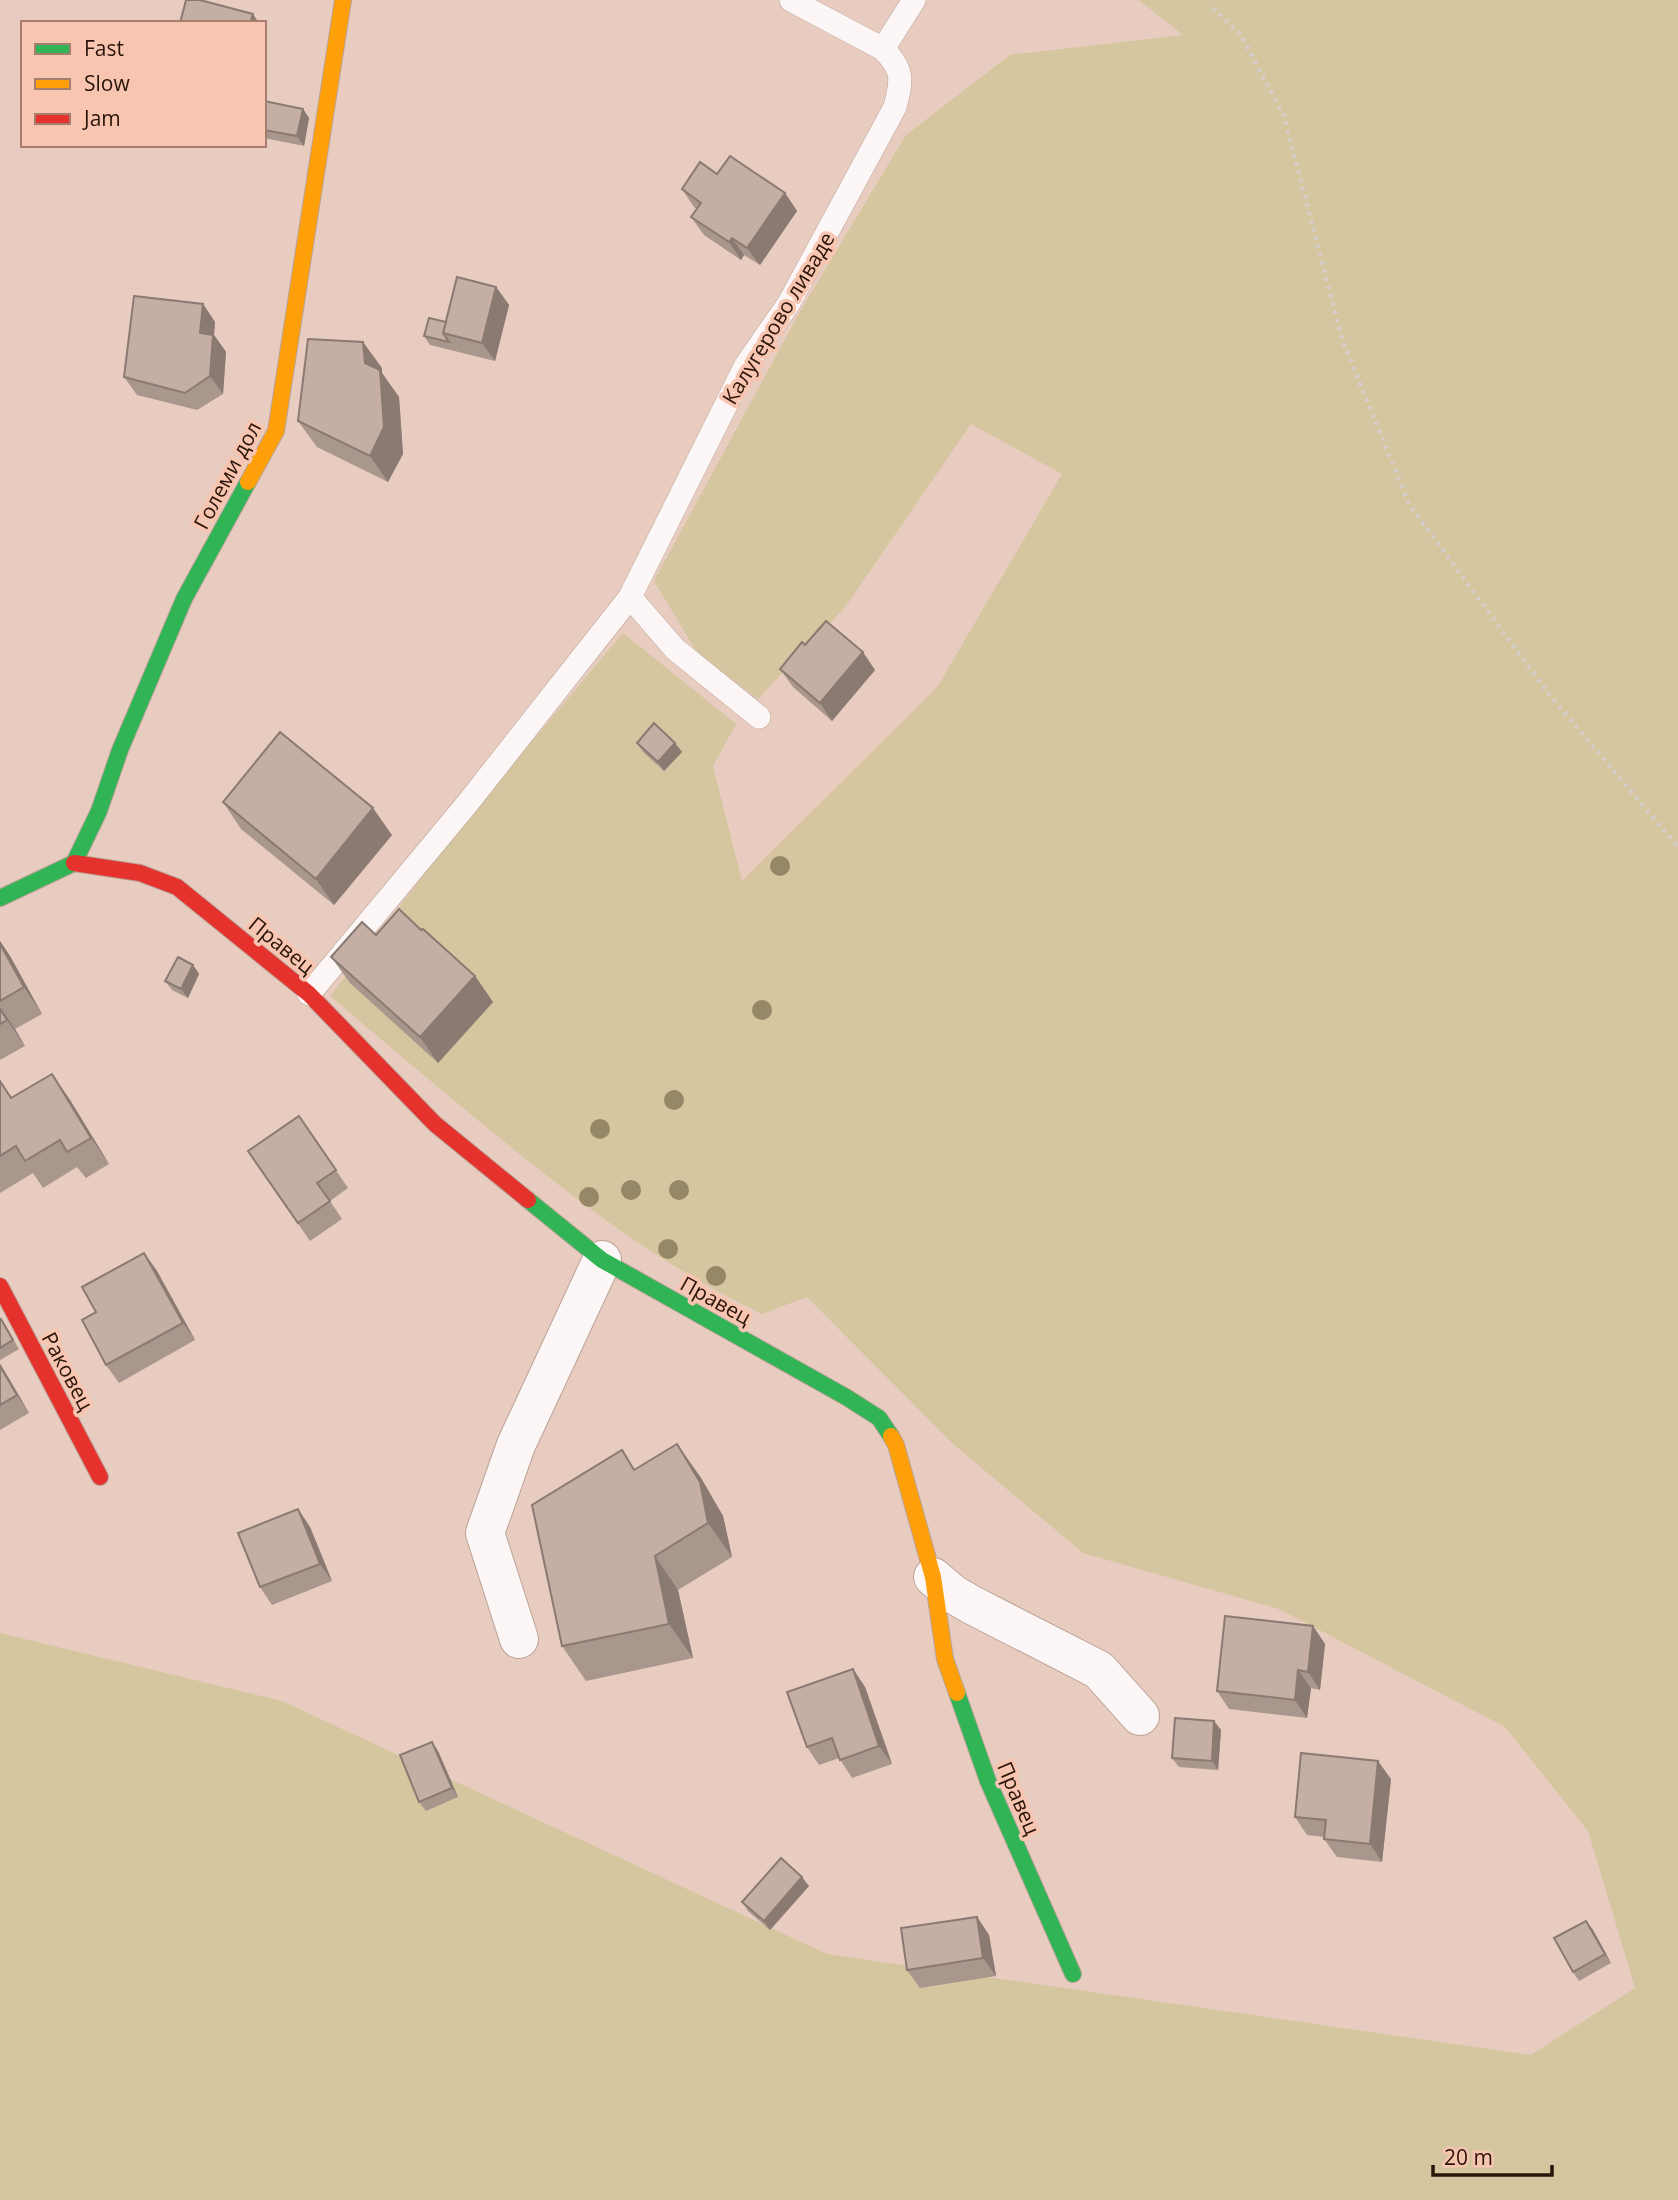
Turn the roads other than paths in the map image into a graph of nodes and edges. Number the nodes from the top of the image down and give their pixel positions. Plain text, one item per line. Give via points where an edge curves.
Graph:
1 (343, 0) edge
2 (791, 0) edge
3 (914, 0) edge
4 (883, 50) junction
5 (630, 597) junction
6 (759, 717) dead end
7 (74, 863) junction
8 (0, 898) edge
9 (309, 994) junction
10 (602, 1261) junction
11 (0, 1286) edge
12 (100, 1476) dead end
13 (933, 1577) junction
14 (519, 1639) dead end
15 (1140, 1716) dead end
16 (1073, 1974) dead end

1 - 7 street, Големи дол via 276,431 184,600
2 - 4 lane
3 - 4 lane
4 - 5 lane, Калугерово ливаде via 895,62 901,81 895,107 789,303 746,365
5 - 6 lane via 676,649
5 - 9 lane, Калугерово ливаде
7 - 8 street
7 - 9 street, Правец via 159,876
9 - 10 street, Правец via 435,1124
10 - 13 street, Правец via 879,1418 896,1445
10 - 14 street via 516,1445 485,1533
11 - 12 street, Раковец
13 - 15 street via 972,1605 1099,1670
13 - 16 street, Правец via 953,1683 988,1781

